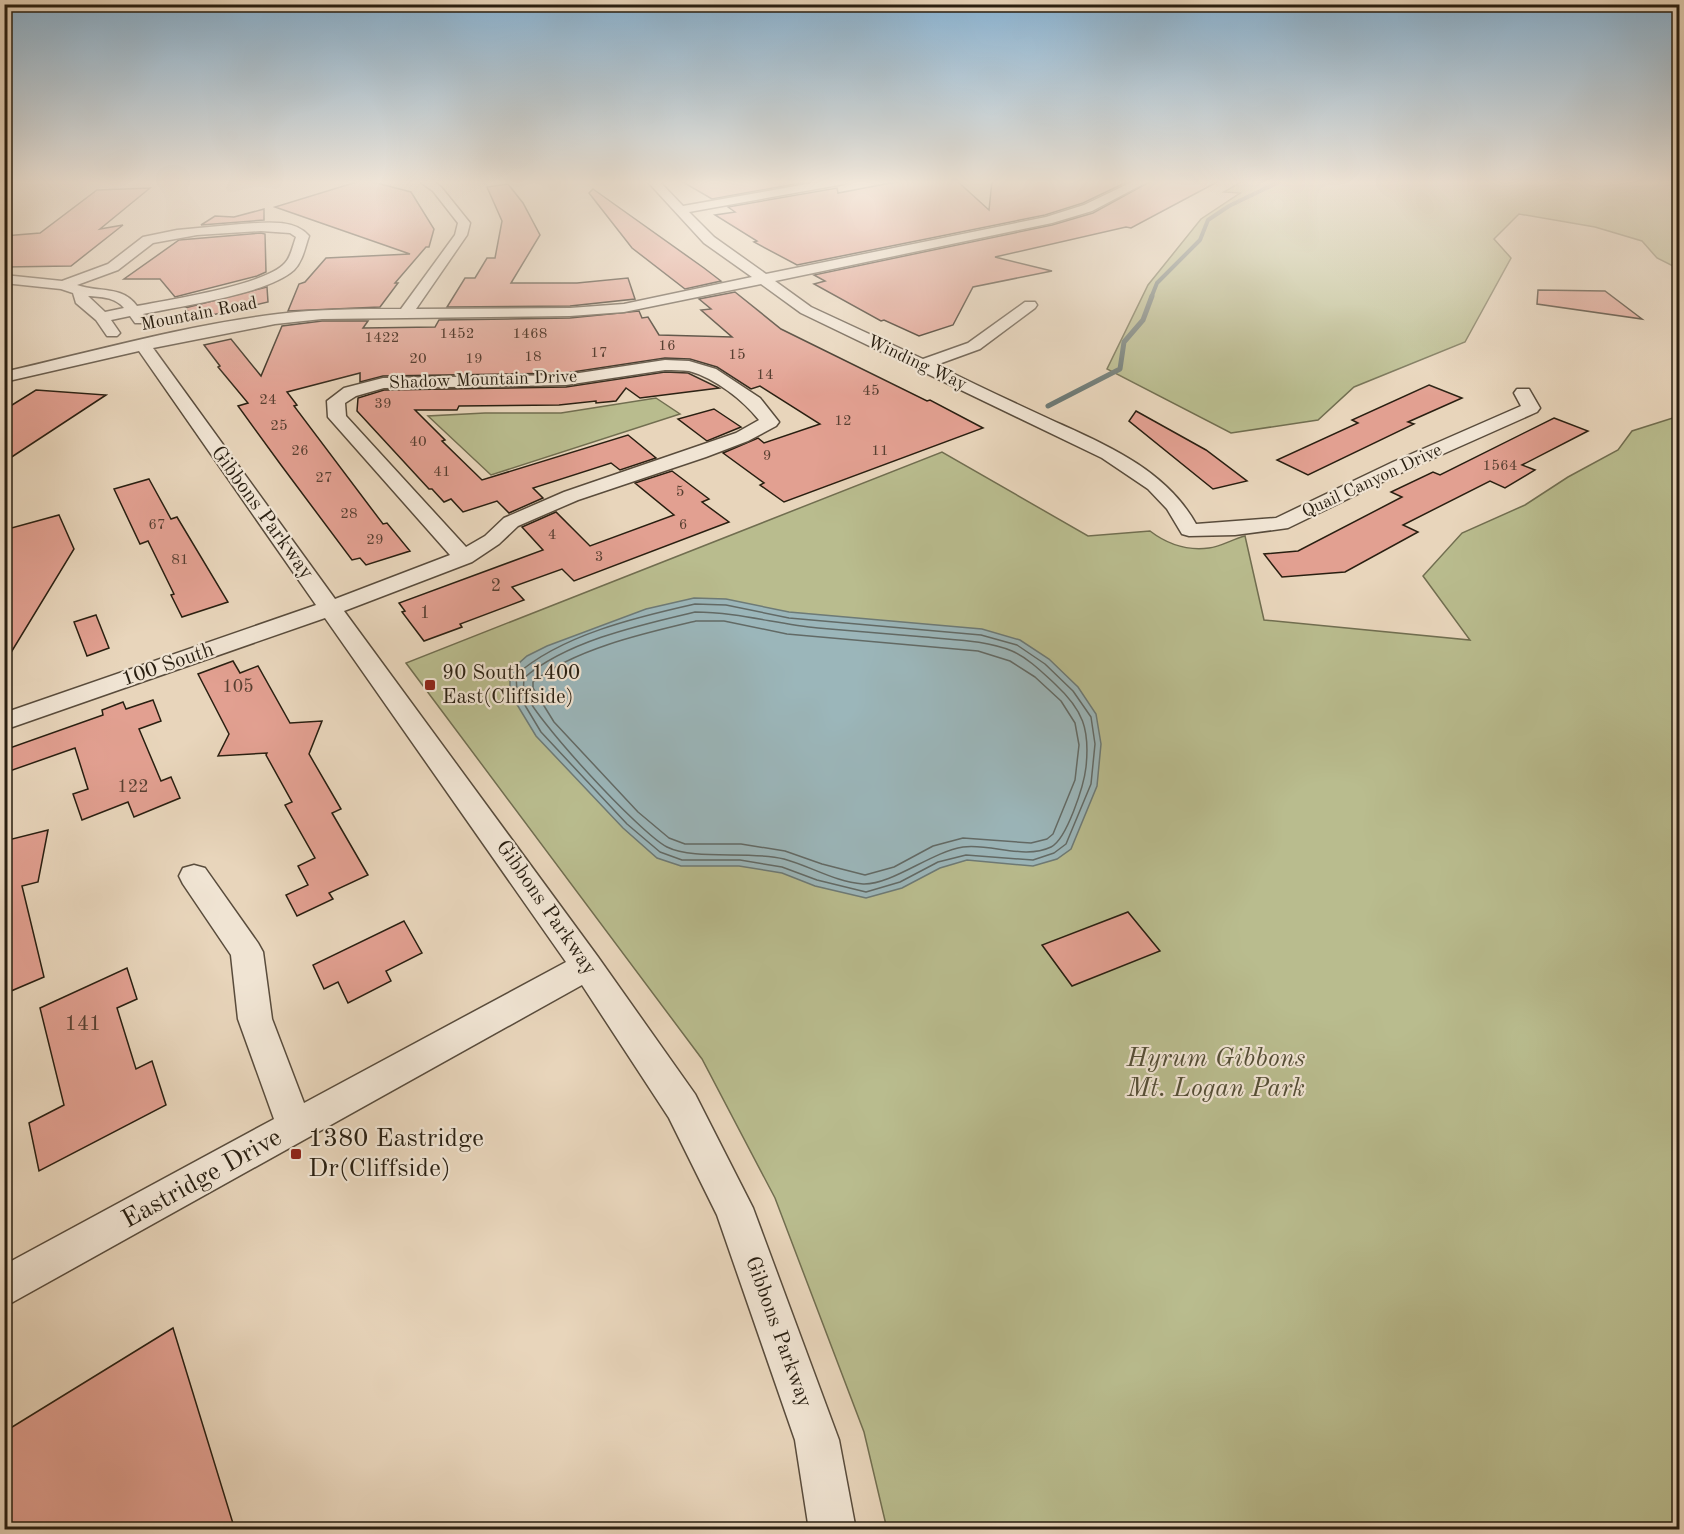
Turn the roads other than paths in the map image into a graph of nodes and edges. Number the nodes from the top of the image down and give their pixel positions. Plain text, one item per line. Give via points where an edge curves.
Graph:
1 (130, 253) edge
2 (296, 253) edge
3 (449, 253) edge
4 (727, 253) edge
5 (894, 253) edge
6 (4, 279) edge
7 (765, 280) junction
8 (63, 285) junction
9 (80, 291) junction
10 (1030, 305) dead end
11 (133, 311) junction
12 (406, 313) junction
13 (102, 318) junction
14 (144, 345) junction
15 (922, 365) junction
16 (4, 377) edge
17 (1522, 393) dead end
18 (1189, 530) joint
19 (464, 557) junction
20 (331, 607) junction
21 (4, 722) edge
22 (194, 876) dead end
23 (587, 966) junction
24 (295, 1127) junction
25 (4, 1287) edge
26 (833, 1530) edge

1 - 8 street via 120,263
2 - 11 street via 290,267 270,278
3 - 12 street
4 - 7 street, Winding Way
5 - 7 street, Mountain Road
6 - 8 street
7 - 12 street, Mountain Road via 624,308
7 - 15 street, Winding Way via 806,310
8 - 9 street
9 - 11 street via 111,294 126,301
9 - 13 street via 81,300
10 - 15 street via 974,346
11 - 13 street
11 - 14 street via 147,330
12 - 14 street, Mountain Road via 275,319
13 - 14 street via 114,337
14 - 16 street, Mountain Road
14 - 20 street, Gibbons Parkway
15 - 18 street, Winding Way via 1109,454 1155,485 1176,506
17 - 18 street, Quail Canyon Drive via 1531,408 1281,524
19 - 19 street, Shadow Mountain Drive via 492,540 511,522 571,496 742,437 770,422 754,402 710,373 689,366 566,380 383,382 350,392 336,401 337,417
19 - 20 street, Shadow Mountain Drive
20 - 21 street, 100 South
20 - 23 street, Gibbons Parkway
22 - 24 street via 247,952 255,1019
23 - 24 street, Eastridge Drive
23 - 26 street, Gibbons Parkway via 682,1106 734,1208 817,1440
24 - 25 street, Eastridge Drive

